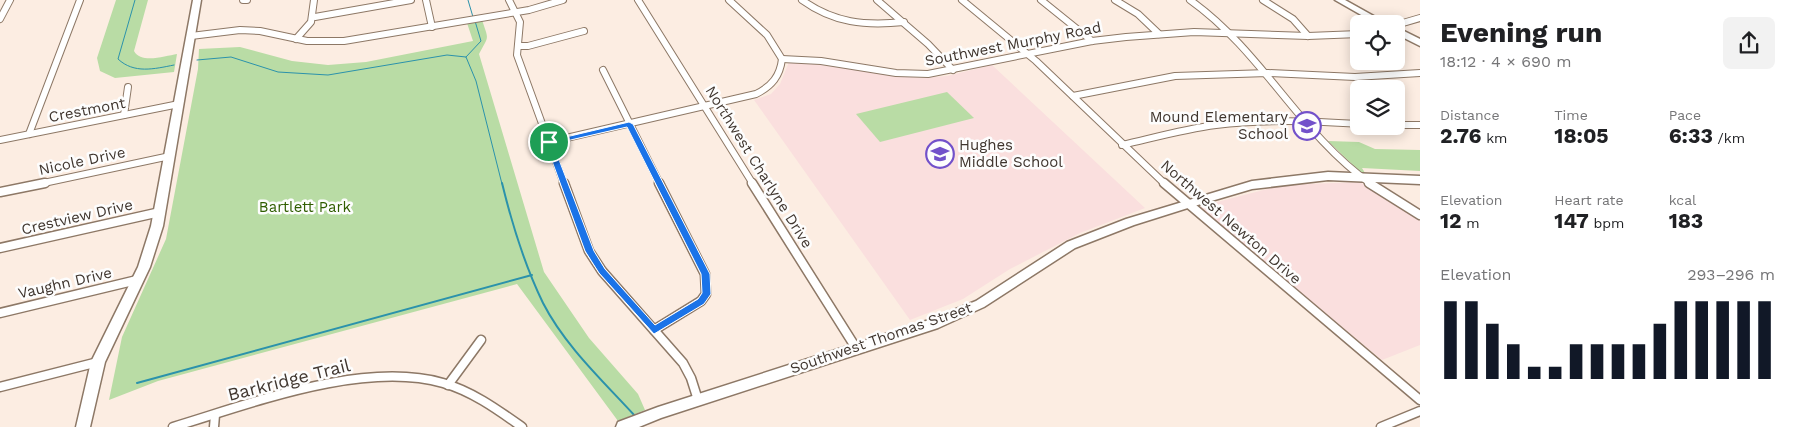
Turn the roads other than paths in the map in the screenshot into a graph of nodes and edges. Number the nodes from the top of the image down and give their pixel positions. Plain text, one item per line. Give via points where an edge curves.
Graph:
1 (80, 0) edge
2 (196, 0) edge
3 (314, 0) edge
4 (411, 0) edge
5 (426, 0) edge
6 (509, 0) edge
7 (563, 0) edge
8 (638, 0) edge
9 (729, 0) edge
10 (802, 0) edge
11 (876, 0) edge
12 (962, 0) edge
13 (1040, 0) edge
14 (1115, 0) edge
15 (1190, 0) edge
16 (1263, 0) edge
17 (1339, 0) edge
18 (11, 1) edge
19 (516, 12) junction
20 (1367, 15) edge
21 (314, 17) junction
22 (1420, 18) edge
23 (0, 19) edge
24 (904, 22) junction
25 (1405, 22) edge
26 (432, 27) junction
27 (584, 32) dead end
28 (1231, 32) junction
29 (1159, 34) junction
30 (1350, 34) edge
31 (1405, 35) edge
32 (190, 36) junction
33 (1308, 36) junction
34 (296, 39) junction
35 (1092, 41) junction
36 (1420, 43) edge
37 (518, 46) junction
38 (1029, 54) junction
39 (782, 59) junction
40 (603, 70) dead end
41 (953, 70) junction
42 (1420, 73) edge
43 (1268, 74) junction
44 (128, 87) dead end
45 (1073, 96) junction
46 (179, 104) junction
47 (706, 107) junction
48 (124, 115) junction
49 (1306, 121) junction
50 (1350, 123) edge
51 (629, 124) junction
52 (1405, 125) edge
53 (1420, 125) edge
54 (29, 134) junction
55 (0, 140) edge
56 (549, 142) junction
57 (1122, 145) junction
58 (170, 156) junction
59 (1359, 177) junction
60 (1420, 180) edge
61 (0, 192) edge
62 (1187, 204) junction
63 (160, 212) junction
64 (1420, 215) edge
65 (0, 248) edge
66 (137, 280) junction
67 (0, 313) edge
68 (654, 330) junction
69 (481, 340) dead end
70 (856, 348) junction
71 (98, 362) junction
72 (448, 385) junction
73 (0, 387) edge
74 (698, 400) junction
75 (1420, 400) edge
76 (1420, 411) edge
77 (214, 415) junction
78 (624, 426) edge
79 (83, 427) edge
80 (173, 427) edge
81 (214, 427) edge
82 (522, 427) edge
83 (1381, 427) edge

1 - 54 street
2 - 32 street
3 - 21 street
4 - 21 street
5 - 26 street
6 - 19 street
7 - 19 street
8 - 47 street, Northwest Charlyne Drive
9 - 39 street via 767,35
10 - 24 street via 816,11 839,21 872,25
11 - 24 street
12 - 38 street, Northwest Newton Drive
13 - 35 street
14 - 29 street via 1138,14
15 - 28 street
16 - 33 street via 1293,19
17 - 20 street
18 - 23 street
19 - 26 street
19 - 37 street via 520,22
21 - 34 street via 308,29
22 - 25 street
24 - 41 street
26 - 34 street via 344,41
27 - 37 street
28 - 29 street, Southwest Murphy Road
28 - 33 street, Southwest Murphy Road
28 - 43 street
29 - 35 street, Southwest Murphy Road
30 - 33 street, Southwest Murphy Road
31 - 36 street
32 - 34 street via 240,30
32 - 46 street
35 - 38 street, Southwest Murphy Road
37 - 56 street via 520,62
38 - 41 street, Southwest Murphy Road
38 - 45 street, Northwest Newton Drive
39 - 41 street, Southwest Murphy Road via 912,74
39 - 47 street via 774,83 766,89
40 - 51 street
42 - 43 street via 1355,77
43 - 45 street via 1175,76
43 - 49 street
44 - 48 street
45 - 57 street, Northwest Newton Drive
46 - 48 street, Crestmont
46 - 58 street
47 - 51 street
47 - 70 street, Northwest Charlyne Drive
48 - 54 street, Crestmont
49 - 50 street
49 - 57 street via 1216,125
49 - 59 street via 1329,150
51 - 56 street
51 - 68 street via 705,274 707,284 701,301
52 - 53 street
54 - 55 street, Crestmont
56 - 68 street via 590,251 602,271
57 - 62 street, Northwest Newton Drive
58 - 61 street, Nicole Drive
58 - 63 street
59 - 60 street, Southwest Thomas Street
59 - 62 street, Southwest Thomas Street via 1328,176 1252,185
59 - 64 street
62 - 70 street, Southwest Thomas Street via 1071,245 980,304 933,324
62 - 75 street, Northwest Newton Drive
63 - 65 street, Crestview Drive
63 - 66 street
66 - 67 street, Vaughn Drive
66 - 71 street
68 - 74 street via 683,362
69 - 72 street
70 - 74 street, Southwest Thomas Street
71 - 73 street
71 - 79 street
72 - 77 street, Barkridge Trail via 433,380 370,377 324,385
72 - 82 street, Barkridge Trail via 484,401
74 - 78 street, Southwest Thomas Street
76 - 83 street
77 - 80 street, Barkridge Trail
77 - 81 street

